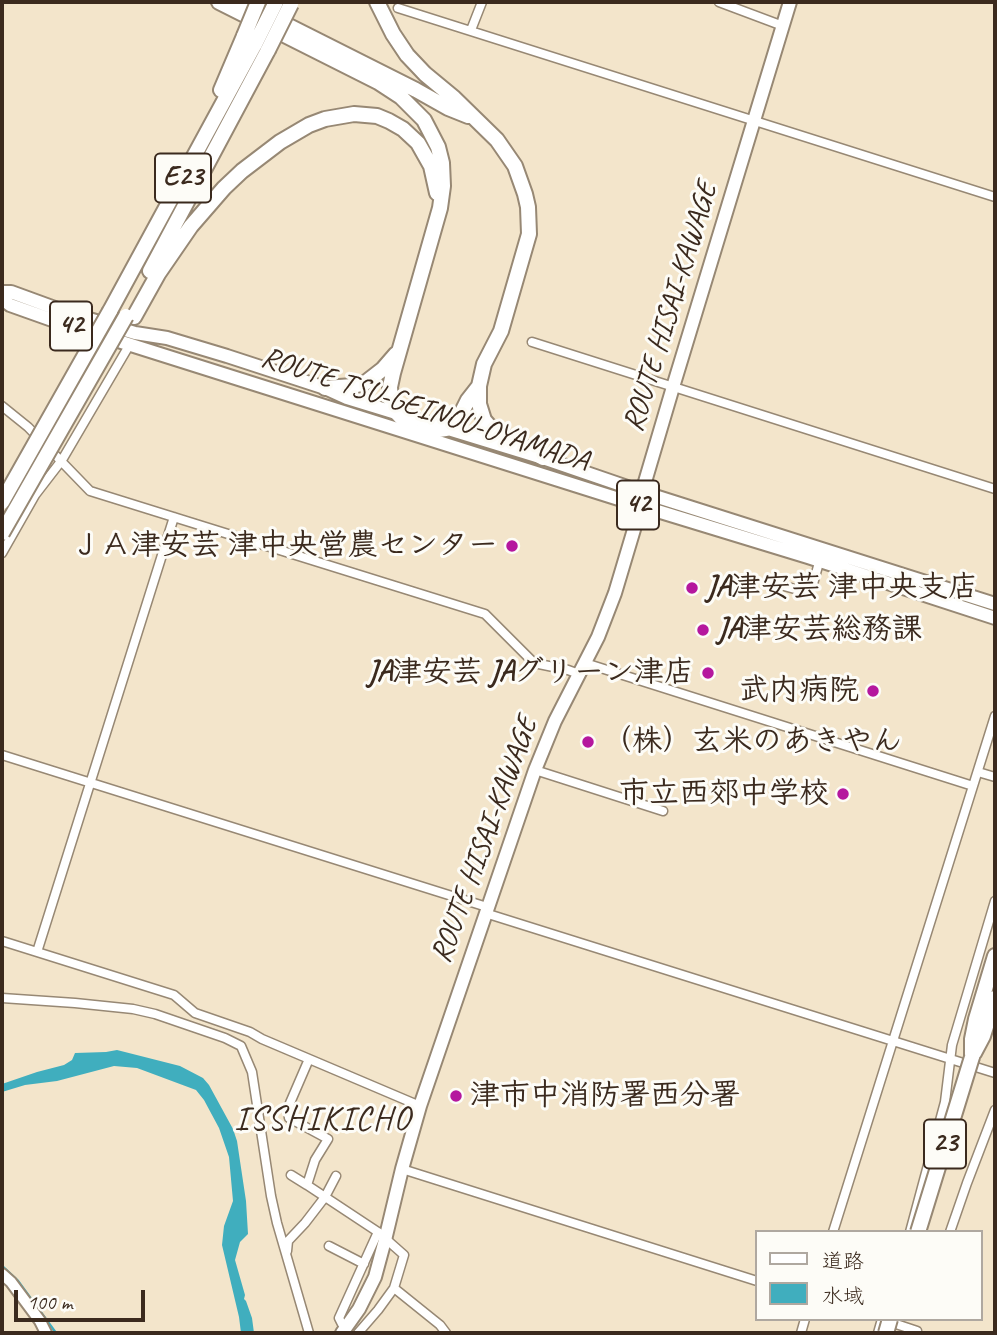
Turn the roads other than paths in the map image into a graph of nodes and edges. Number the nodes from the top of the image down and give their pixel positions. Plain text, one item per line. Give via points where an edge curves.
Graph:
1 (219, 2) edge
2 (241, 2) edge
3 (258, 2) edge
4 (276, 2) edge
5 (377, 2) edge
6 (482, 2) edge
7 (719, 2) edge
8 (790, 2) edge
9 (291, 3) edge
10 (398, 4) edge
11 (783, 26) junction
12 (471, 30) junction
13 (256, 44) junction
14 (480, 121) junction
15 (755, 121) junction
16 (995, 197) edge
17 (440, 208) junction
18 (2, 292) edge
19 (2, 299) edge
20 (130, 317) junction
21 (532, 342) dead end
22 (130, 344) junction
23 (399, 350) junction
24 (479, 386) junction
25 (673, 387) junction
26 (326, 388) junction
27 (2, 406) edge
28 (397, 413) junction
29 (446, 429) junction
30 (415, 433) junction
31 (543, 458) junction
32 (62, 460) junction
33 (995, 489) edge
34 (641, 499) junction
35 (2, 502) edge
36 (174, 517) junction
37 (2, 533) edge
38 (2, 553) edge
39 (821, 555) junction
40 (774, 583) dead end
41 (995, 604) edge
42 (995, 618) edge
43 (582, 668) junction
44 (995, 716) edge
45 (2, 755) edge
46 (535, 770) junction
47 (978, 772) junction
48 (995, 777) edge
49 (90, 782) junction
50 (973, 786) junction
51 (663, 811) dead end
52 (995, 901) edge
53 (486, 910) junction
54 (2, 941) edge
55 (37, 952) junction
56 (995, 956) edge
57 (2, 998) edge
58 (995, 998) edge
59 (255, 1035) junction
60 (225, 1038) junction
61 (893, 1040) junction
62 (972, 1057) junction
63 (309, 1059) junction
64 (951, 1059) junction
65 (995, 1073) edge
66 (420, 1106) junction
67 (995, 1110) edge
68 (402, 1168) junction
69 (290, 1175) dead end
70 (336, 1176) dead end
71 (307, 1185) junction
72 (325, 1197) junction
73 (834, 1230) edge
74 (911, 1230) edge
75 (919, 1230) edge
76 (951, 1230) edge
77 (382, 1236) junction
78 (329, 1246) dead end
79 (286, 1257) junction
80 (364, 1264) junction
81 (2, 1274) edge
82 (755, 1279) edge
83 (394, 1288) junction
84 (887, 1321) edge
85 (342, 1329) edge
86 (916, 1332) edge
87 (46, 1333) edge
88 (309, 1333) edge
89 (358, 1333) edge
90 (446, 1333) edge

1 - 17 highway via 378,82 411,105 438,147 443,175
2 - 14 highway
3 - 13 highway, bridge
4 - 13 highway, E23, bridge
5 - 14 highway via 407,55
6 - 12 street
7 - 11 street
8 - 11 main road, ROUTE HISAI-KAWAGE
9 - 13 highway, E23, bridge
10 - 12 street
11 - 15 main road, ROUTE HISAI-KAWAGE
12 - 15 street
13 - 20 highway, E23
13 - 35 highway, E23, bridge
14 - 24 highway via 514,166 525,194 529,234 501,331 484,364
15 - 16 street
15 - 25 main road, ROUTE HISAI-KAWAGE
17 - 20 highway via 426,155 403,129 365,114 325,119 280,142 224,188 191,226
17 - 23 highway
18 - 26 main road, ROUTE TSU-GEINOU-OYAMADA / 42
19 - 22 main road, ROUTE TSU-GEINOU-OYAMADA / 42
20 - 37 highway, E23, bridge
21 - 25 street
22 - 30 main road, ROUTE TSU-GEINOU-OYAMADA / 42
22 - 32 street
23 - 26 highway via 365,383
23 - 28 highway via 390,387
24 - 29 highway via 458,420
24 - 31 highway via 479,404 491,428
25 - 33 street
25 - 34 main road, ROUTE HISAI-KAWAGE
26 - 28 main road, ROUTE TSU-GEINOU-OYAMADA / 42
27 - 32 street
28 - 29 main road, ROUTE TSU-GEINOU-OYAMADA / 42
28 - 30 highway
29 - 30 highway
29 - 31 main road, ROUTE TSU-GEINOU-OYAMADA / 42
30 - 34 main road, ROUTE TSU-GEINOU-OYAMADA / 42
31 - 34 main road, ROUTE TSU-GEINOU-OYAMADA / 42
32 - 36 street via 90,491
32 - 38 street via 35,495
34 - 39 main road, ROUTE TSU-GEINOU-OYAMADA / 42
34 - 43 main road, ROUTE HISAI-KAWAGE via 607,617
36 - 43 street via 485,614 534,663
36 - 49 street
39 - 40 street via 813,584 802,591
39 - 41 main road, ROUTE TSU-GEINOU-OYAMADA / 42
39 - 42 main road, ROUTE TSU-GEINOU-OYAMADA / 42
43 - 46 main road, ROUTE HISAI-KAWAGE
43 - 50 street
44 - 47 street
45 - 49 street
46 - 51 street
46 - 53 main road, ROUTE HISAI-KAWAGE
47 - 48 street
47 - 50 street
49 - 53 street
49 - 55 street
50 - 61 street
52 - 64 street
53 - 61 street
53 - 66 main road, ROUTE HISAI-KAWAGE
54 - 55 street
55 - 59 street via 174,995 195,1013
56 - 62 highway via 976,1019
57 - 60 street via 133,1009
58 - 62 highway, 23
59 - 60 street
59 - 63 street
60 - 79 street via 241,1046 252,1072 271,1196
61 - 64 street
61 - 73 street
62 - 75 highway, 23, bridge
63 - 66 street
63 - 71 street via 290,1103 289,1118 328,1139
64 - 65 street
64 - 74 street via 945,1102
66 - 68 main road, ROUTE HISAI-KAWAGE
67 - 76 street
68 - 77 main road, ROUTE HISAI-KAWAGE
68 - 82 street
69 - 71 street
70 - 72 street
71 - 72 street
72 - 77 street
72 - 79 street via 288,1241
77 - 80 street
77 - 83 street via 404,1255
77 - 85 main road, ROUTE HISAI-KAWAGE via 368,1293
78 - 80 street
79 - 88 street
80 - 85 street via 340,1318
81 - 87 main road
83 - 89 street
83 - 90 street
84 - 86 street

